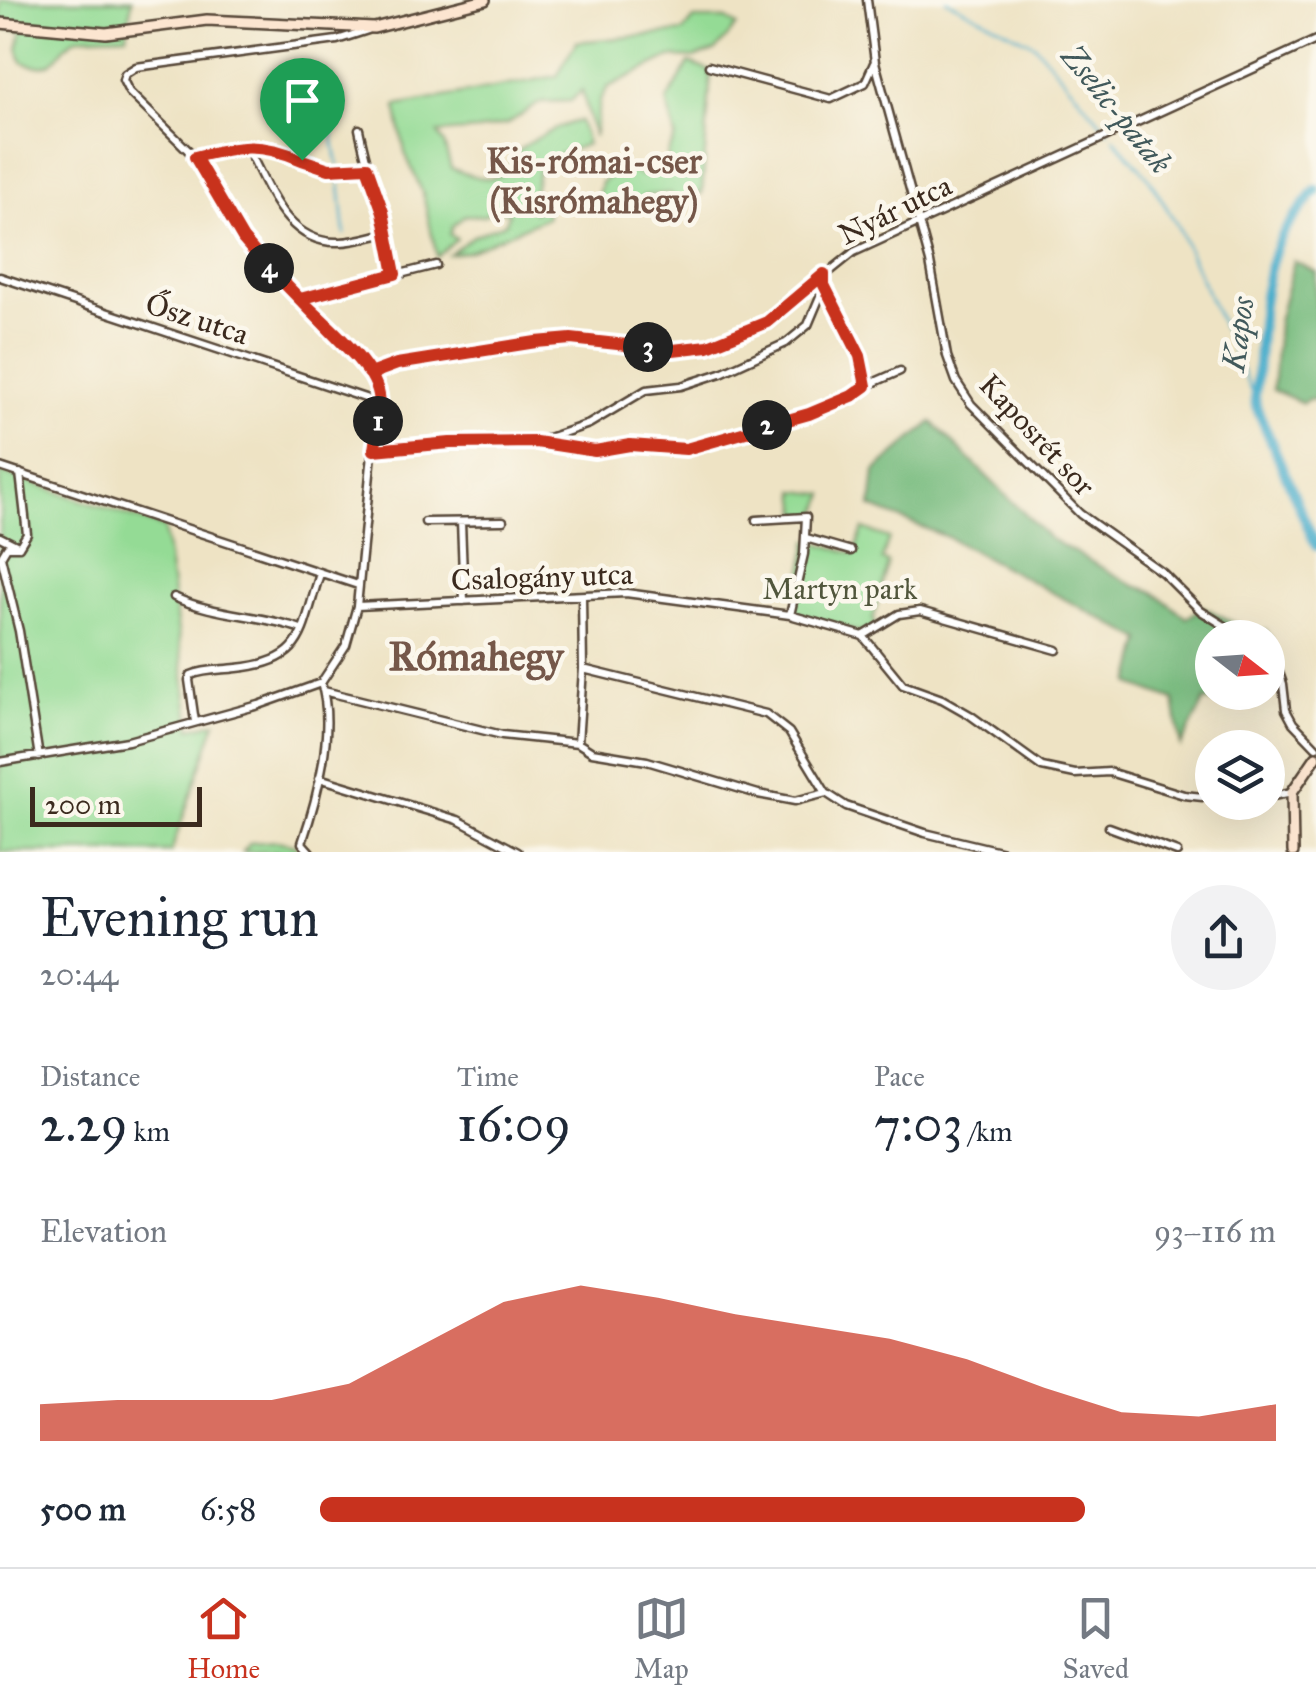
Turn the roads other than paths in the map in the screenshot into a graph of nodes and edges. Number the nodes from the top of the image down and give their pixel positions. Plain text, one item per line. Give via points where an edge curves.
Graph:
1 (485, 0) edge
2 (867, 0) edge
3 (0, 23) edge
4 (374, 28) junction
5 (1316, 40) edge
6 (875, 62) junction
7 (710, 66) dead end
8 (360, 129) dead end
9 (247, 147) junction
10 (195, 157) junction
11 (367, 167) junction
12 (916, 222) junction
13 (387, 233) junction
14 (436, 265) dead end
15 (395, 274) junction
16 (824, 274) junction
17 (0, 278) edge
18 (824, 285) junction
19 (300, 299) junction
20 (900, 372) dead end
21 (370, 374) junction
22 (866, 386) junction
23 (380, 403) junction
24 (536, 442) junction
25 (374, 450) junction
26 (0, 466) edge
27 (20, 473) junction
28 (756, 520) dead end
29 (503, 521) dead end
30 (425, 522) dead end
31 (461, 522) junction
32 (0, 537) edge
33 (806, 538) junction
34 (20, 547) junction
35 (851, 550) dead end
36 (320, 574) junction
37 (358, 584) junction
38 (582, 596) junction
39 (174, 597) dead end
40 (464, 602) junction
41 (357, 606) junction
42 (790, 615) junction
43 (1215, 620) edge
44 (302, 629) junction
45 (863, 636) junction
46 (1057, 650) dead end
47 (583, 669) junction
48 (322, 687) junction
49 (1285, 697) edge
50 (195, 722) junction
51 (578, 743) junction
52 (1316, 747) edge
53 (39, 757) junction
54 (1316, 757) edge
55 (0, 762) edge
56 (319, 778) junction
57 (1292, 792) junction
58 (826, 793) junction
59 (1285, 793) edge
60 (1195, 796) edge
61 (1108, 827) dead end
62 (310, 852) edge
63 (518, 852) edge
64 (1004, 852) edge
65 (1178, 852) edge
66 (1292, 852) edge

1 - 4 street
2 - 6 street, Kaposrét sor
3 - 4 street via 106,32 207,20
4 - 10 street via 337,40 130,70 123,80 128,92
5 - 12 street, Nyár utca
6 - 7 street via 865,83 831,99
6 - 12 street, Kaposrét sor
8 - 11 street
9 - 10 street
9 - 11 street via 278,150 329,169
9 - 13 street via 282,212 302,233 325,242
10 - 19 street via 243,239
11 - 13 street
12 - 16 street, Nyár utca
12 - 43 street, Kaposrét sor via 947,356 971,404 1080,514
13 - 15 street
14 - 15 street
15 - 19 street
16 - 18 street
16 - 21 street, Nyár utca via 767,322 708,346 673,350 571,339 397,364
17 - 23 street, Ősz utca
18 - 22 street via 860,356
18 - 24 street via 808,325 786,343 722,373 646,390 590,424
19 - 21 street
20 - 22 street
21 - 23 street
22 - 24 street via 809,414 686,449 630,445 595,451
23 - 25 street
24 - 25 street
25 - 37 street
26 - 27 street
27 - 34 street via 27,534
27 - 36 street
28 - 33 street via 806,517
29 - 31 street
30 - 31 street
31 - 40 street
32 - 34 street
33 - 35 street
33 - 42 street
34 - 53 street via 7,547 1,557
36 - 37 street
36 - 44 street
37 - 41 street
38 - 40 street, Csalogány utca
38 - 42 street, Csalogány utca via 626,593
38 - 47 street
39 - 44 street
40 - 41 street, Csalogány utca
41 - 48 street via 346,645
42 - 45 street, Csalogány utca
44 - 50 street via 292,650 276,662 191,675
45 - 46 street via 899,614 920,611
45 - 60 street via 903,685 970,715 1042,767 1109,772
47 - 51 street
47 - 58 street via 766,714 789,732
48 - 50 street
48 - 51 street via 502,736
48 - 56 street
49 - 52 street via 1293,723
50 - 53 street
51 - 58 street via 758,794 795,801
53 - 55 street
54 - 57 street
56 - 62 street via 302,843
56 - 63 street via 445,815
57 - 59 street
57 - 66 street
58 - 64 street via 924,833
61 - 65 street

